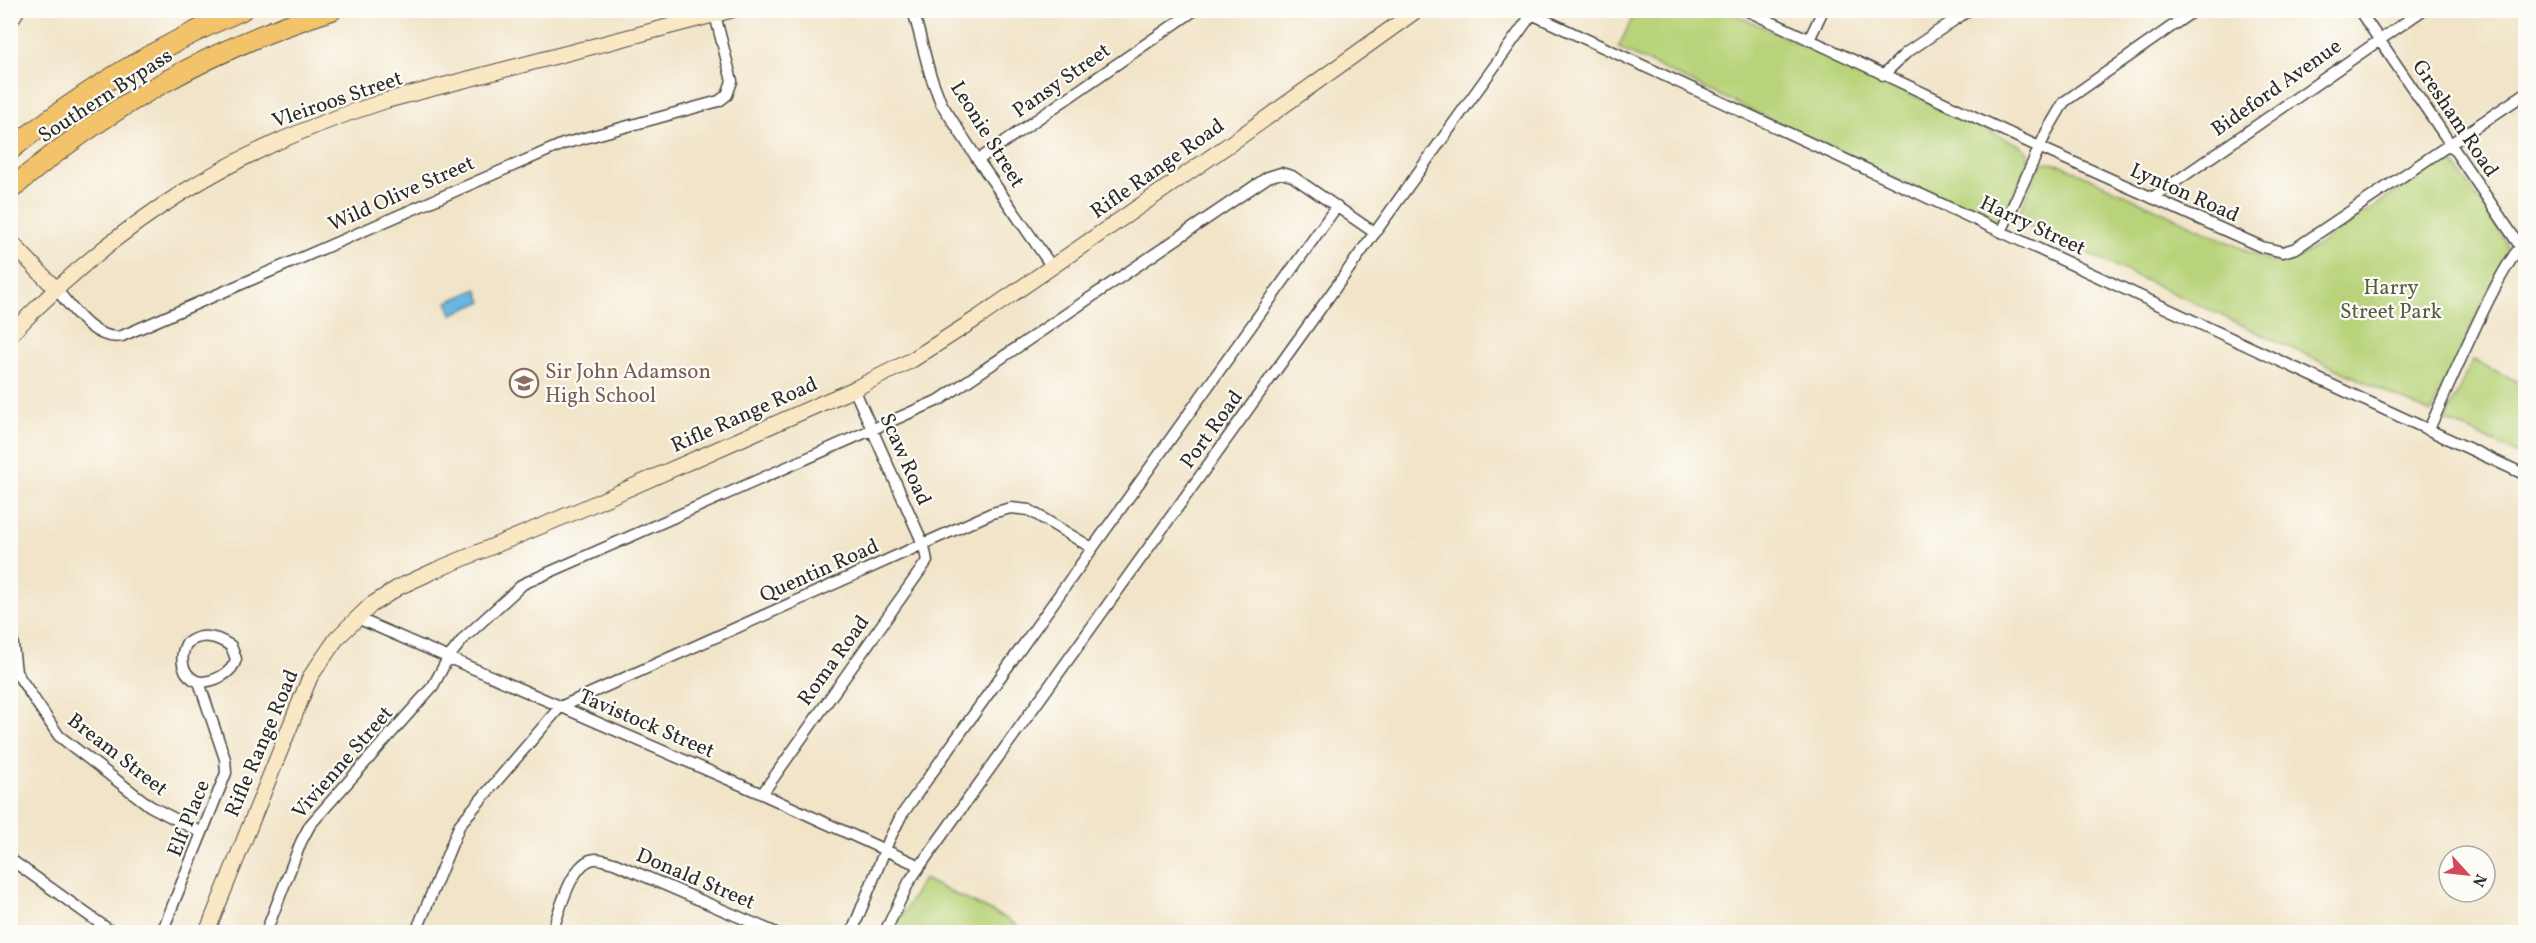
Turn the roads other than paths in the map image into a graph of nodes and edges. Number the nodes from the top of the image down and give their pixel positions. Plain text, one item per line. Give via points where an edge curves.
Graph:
1 (18, 10) edge
2 (242, 10) edge
3 (332, 10) edge
4 (732, 10) edge
5 (913, 10) edge
6 (1195, 10) edge
7 (1417, 10) edge
8 (1746, 10) edge
9 (1823, 10) edge
10 (1969, 10) edge
11 (2195, 10) edge
12 (2359, 10) edge
13 (2422, 10) edge
14 (1528, 13) edge
15 (715, 15) junction
16 (10, 22) edge
17 (1809, 40) junction
18 (2379, 40) junction
19 (1883, 75) junction
20 (2526, 93) edge
21 (2450, 145) junction
22 (2039, 147) junction
23 (10, 150) edge
24 (978, 160) junction
25 (10, 190) edge
26 (2152, 198) junction
27 (1337, 206) junction
28 (2001, 232) junction
29 (1375, 233) junction
30 (10, 241) edge
31 (2523, 245) edge
32 (1052, 267) junction
33 (55, 288) junction
34 (10, 335) edge
35 (854, 389) junction
36 (2429, 429) junction
37 (871, 430) junction
38 (2526, 475) edge
39 (924, 546) junction
40 (1092, 548) junction
41 (357, 618) junction
42 (10, 620) edge
43 (448, 658) junction
44 (199, 682) junction
45 (560, 707) junction
46 (762, 794) junction
47 (202, 833) junction
48 (886, 849) junction
49 (10, 859) edge
50 (920, 866) junction
51 (112, 933) edge
52 (162, 933) edge
53 (207, 933) edge
54 (266, 933) edge
55 (416, 933) edge
56 (552, 933) edge
57 (774, 933) edge
58 (852, 933) edge
59 (885, 933) edge

1 - 16 main road
2 - 23 highway, Southern Bypass via 122,71
3 - 25 highway, Southern Bypass via 252,39 180,73 67,145
4 - 15 main road, Vleiroos Street
5 - 24 street, Leonie Street via 936,92
6 - 24 street, Pansy Street
7 - 32 main road, Rifle Range Road
8 - 17 street, Lynton Road
9 - 17 street
10 - 19 street via 1906,53
11 - 22 street via 2070,96
12 - 18 street, Gresham Road
13 - 18 street, Bideford Avenue
14 - 28 street, Harry Street
14 - 29 street, Port Road
15 - 33 main road, Vleiroos Street via 388,100 314,125 258,150 178,194 123,232
15 - 33 street, Wild Olive Street via 731,85 727,95 714,103 563,144 122,336 108,337 96,331
17 - 19 street, Lynton Road
18 - 21 street, Gresham Road
18 - 26 street, Bideford Avenue
19 - 22 street, Lynton Road
20 - 21 street, Lynton Road
21 - 26 street, Lynton Road via 2288,251 2262,247
21 - 31 street, Gresham Road
22 - 26 street, Lynton Road
22 - 28 street
24 - 32 street, Leonie Street
27 - 29 street
27 - 37 street via 1292,176 1281,173 1268,177 948,395
27 - 40 street, Port Road
28 - 36 street, Harry Street
29 - 50 street, Port Road
30 - 33 main road
31 - 36 street via 2496,288
32 - 35 main road, Rifle Range Road via 937,346
33 - 34 main road, Vleiroos Street
35 - 37 street, Scaw Road
35 - 41 main road, Rifle Range Road via 436,570 386,595
36 - 38 street, Harry Street
37 - 39 street, Scaw Road
37 - 43 street via 530,579 464,638
39 - 40 street, Quentin Road via 992,513 1017,508 1029,510
39 - 45 street, Quentin Road
39 - 46 street, Roma Road via 927,561
40 - 48 street, Port Road via 932,770 901,816
41 - 43 street, Tavistock Street
41 - 53 main road, Rifle Range Road via 324,655 305,686
42 - 47 street, Bream Street via 16,672 59,736 150,806
43 - 45 street, Tavistock Street
43 - 54 street, Vivienne Street via 433,687 310,825
44 - 44 street, Elf Place via 188,675 182,661 186,644 208,636 231,646 236,659 231,669
44 - 47 street, Elf Place via 226,766 224,781
45 - 46 street, Tavistock Street
45 - 55 street via 460,825
46 - 48 street, Tavistock Street
47 - 52 street, Elf Place
48 - 50 street, Tavistock Street
48 - 58 street, Port Road
49 - 51 street
50 - 59 street, Port Road
56 - 57 street, Donald Street via 576,872 584,862 596,859

